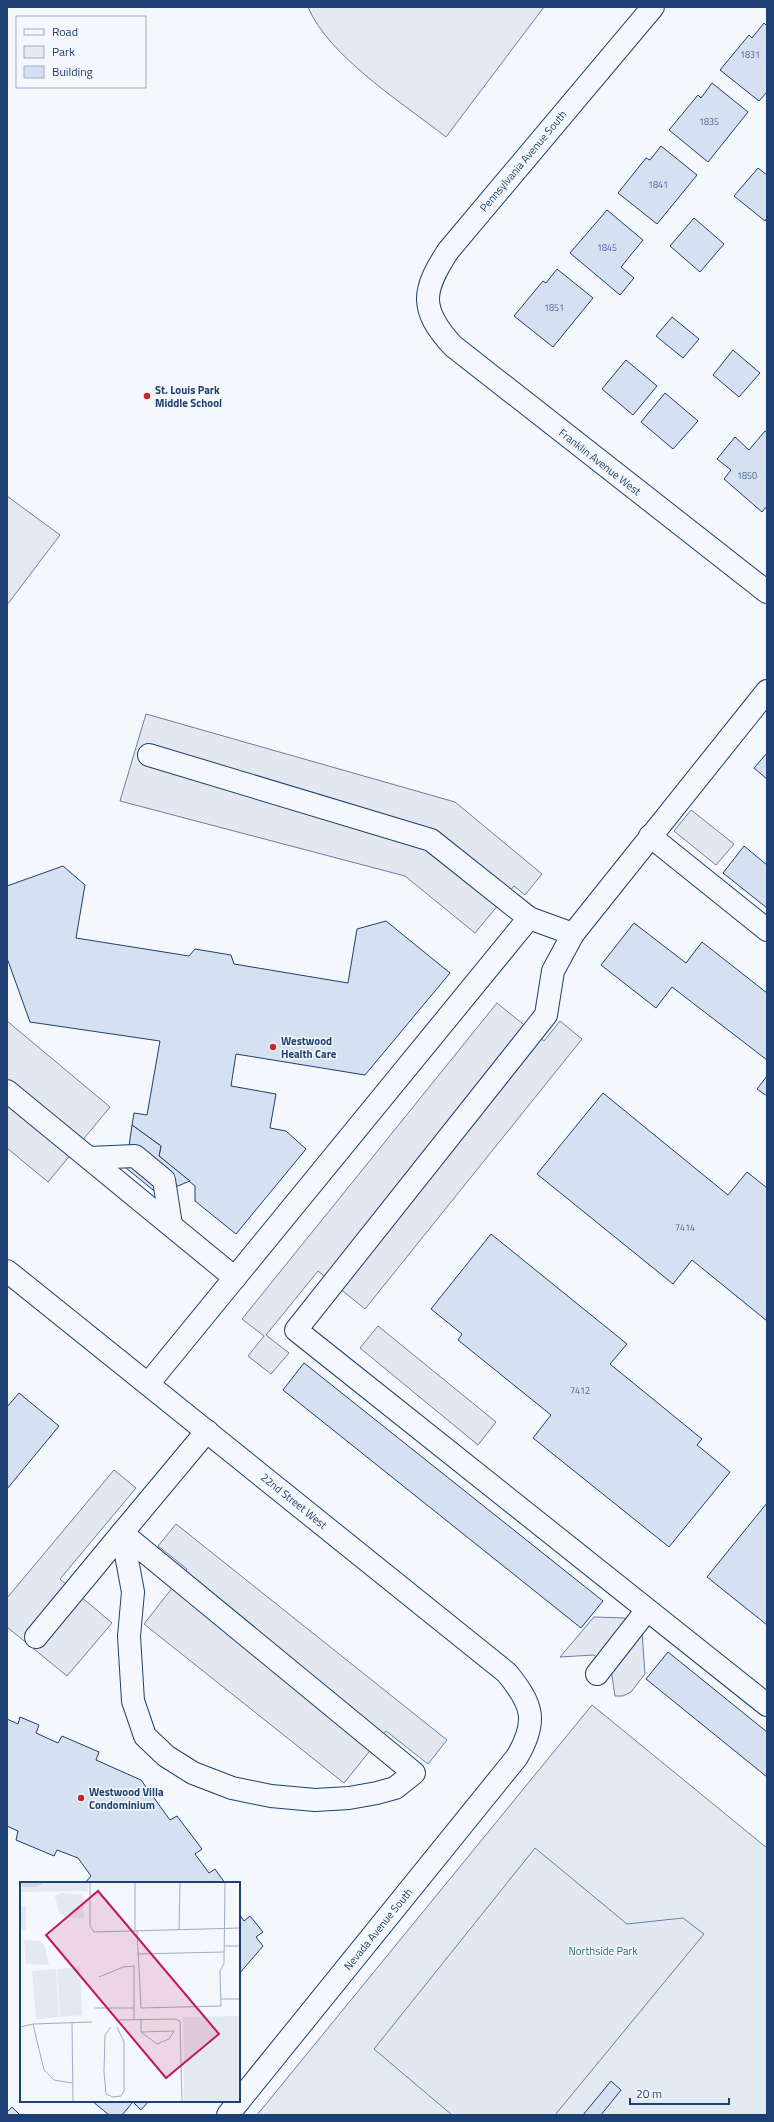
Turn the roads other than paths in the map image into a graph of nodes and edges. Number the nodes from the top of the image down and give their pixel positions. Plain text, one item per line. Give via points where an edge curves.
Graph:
1 (653, 7) edge
2 (436, 328) joint
3 (767, 592) edge
4 (767, 691) edge
5 (149, 755) dead end
6 (650, 836) junction
7 (529, 918) junction
8 (767, 930) edge
9 (573, 934) junction
10 (7, 1091) edge
11 (89, 1158) junction
12 (171, 1225) junction
13 (7, 1271) edge
14 (235, 1278) junction
15 (148, 1384) junction
16 (206, 1431) junction
17 (122, 1533) junction
18 (647, 1610) junction
19 (36, 1637) dead end
20 (597, 1674) dead end
21 (767, 1705) edge
22 (517, 1757) joint
23 (240, 2100) edge
24 (238, 2102) edge
25 (228, 2115) edge

1 - 2 street, Pennsylvania Avenue South via 448,251 433,274 427,292 429,309
2 - 3 street, Franklin Avenue West via 452,346
4 - 6 street
5 - 7 street via 431,840
6 - 8 street
6 - 9 street
7 - 9 street
7 - 14 street
9 - 18 street via 553,971 546,1015 296,1330
10 - 11 street
11 - 12 street
11 - 12 street via 134,1156 164,1180
12 - 14 street
13 - 15 street, 22nd Street West
14 - 15 street
15 - 16 street, 22nd Street West
16 - 17 street
16 - 22 street, 22nd Street West via 507,1674 521,1691 529,1710 531,1726 527,1740
17 - 17 street via 335,1708 414,1773 395,1788 377,1794 308,1799 271,1796 232,1788 193,1773 166,1756 145,1736 133,1700 129,1636 132,1592
17 - 19 street
18 - 20 street
18 - 21 street
22 - 23 street, Nevada Avenue South
24 - 25 street, Nevada Avenue South

